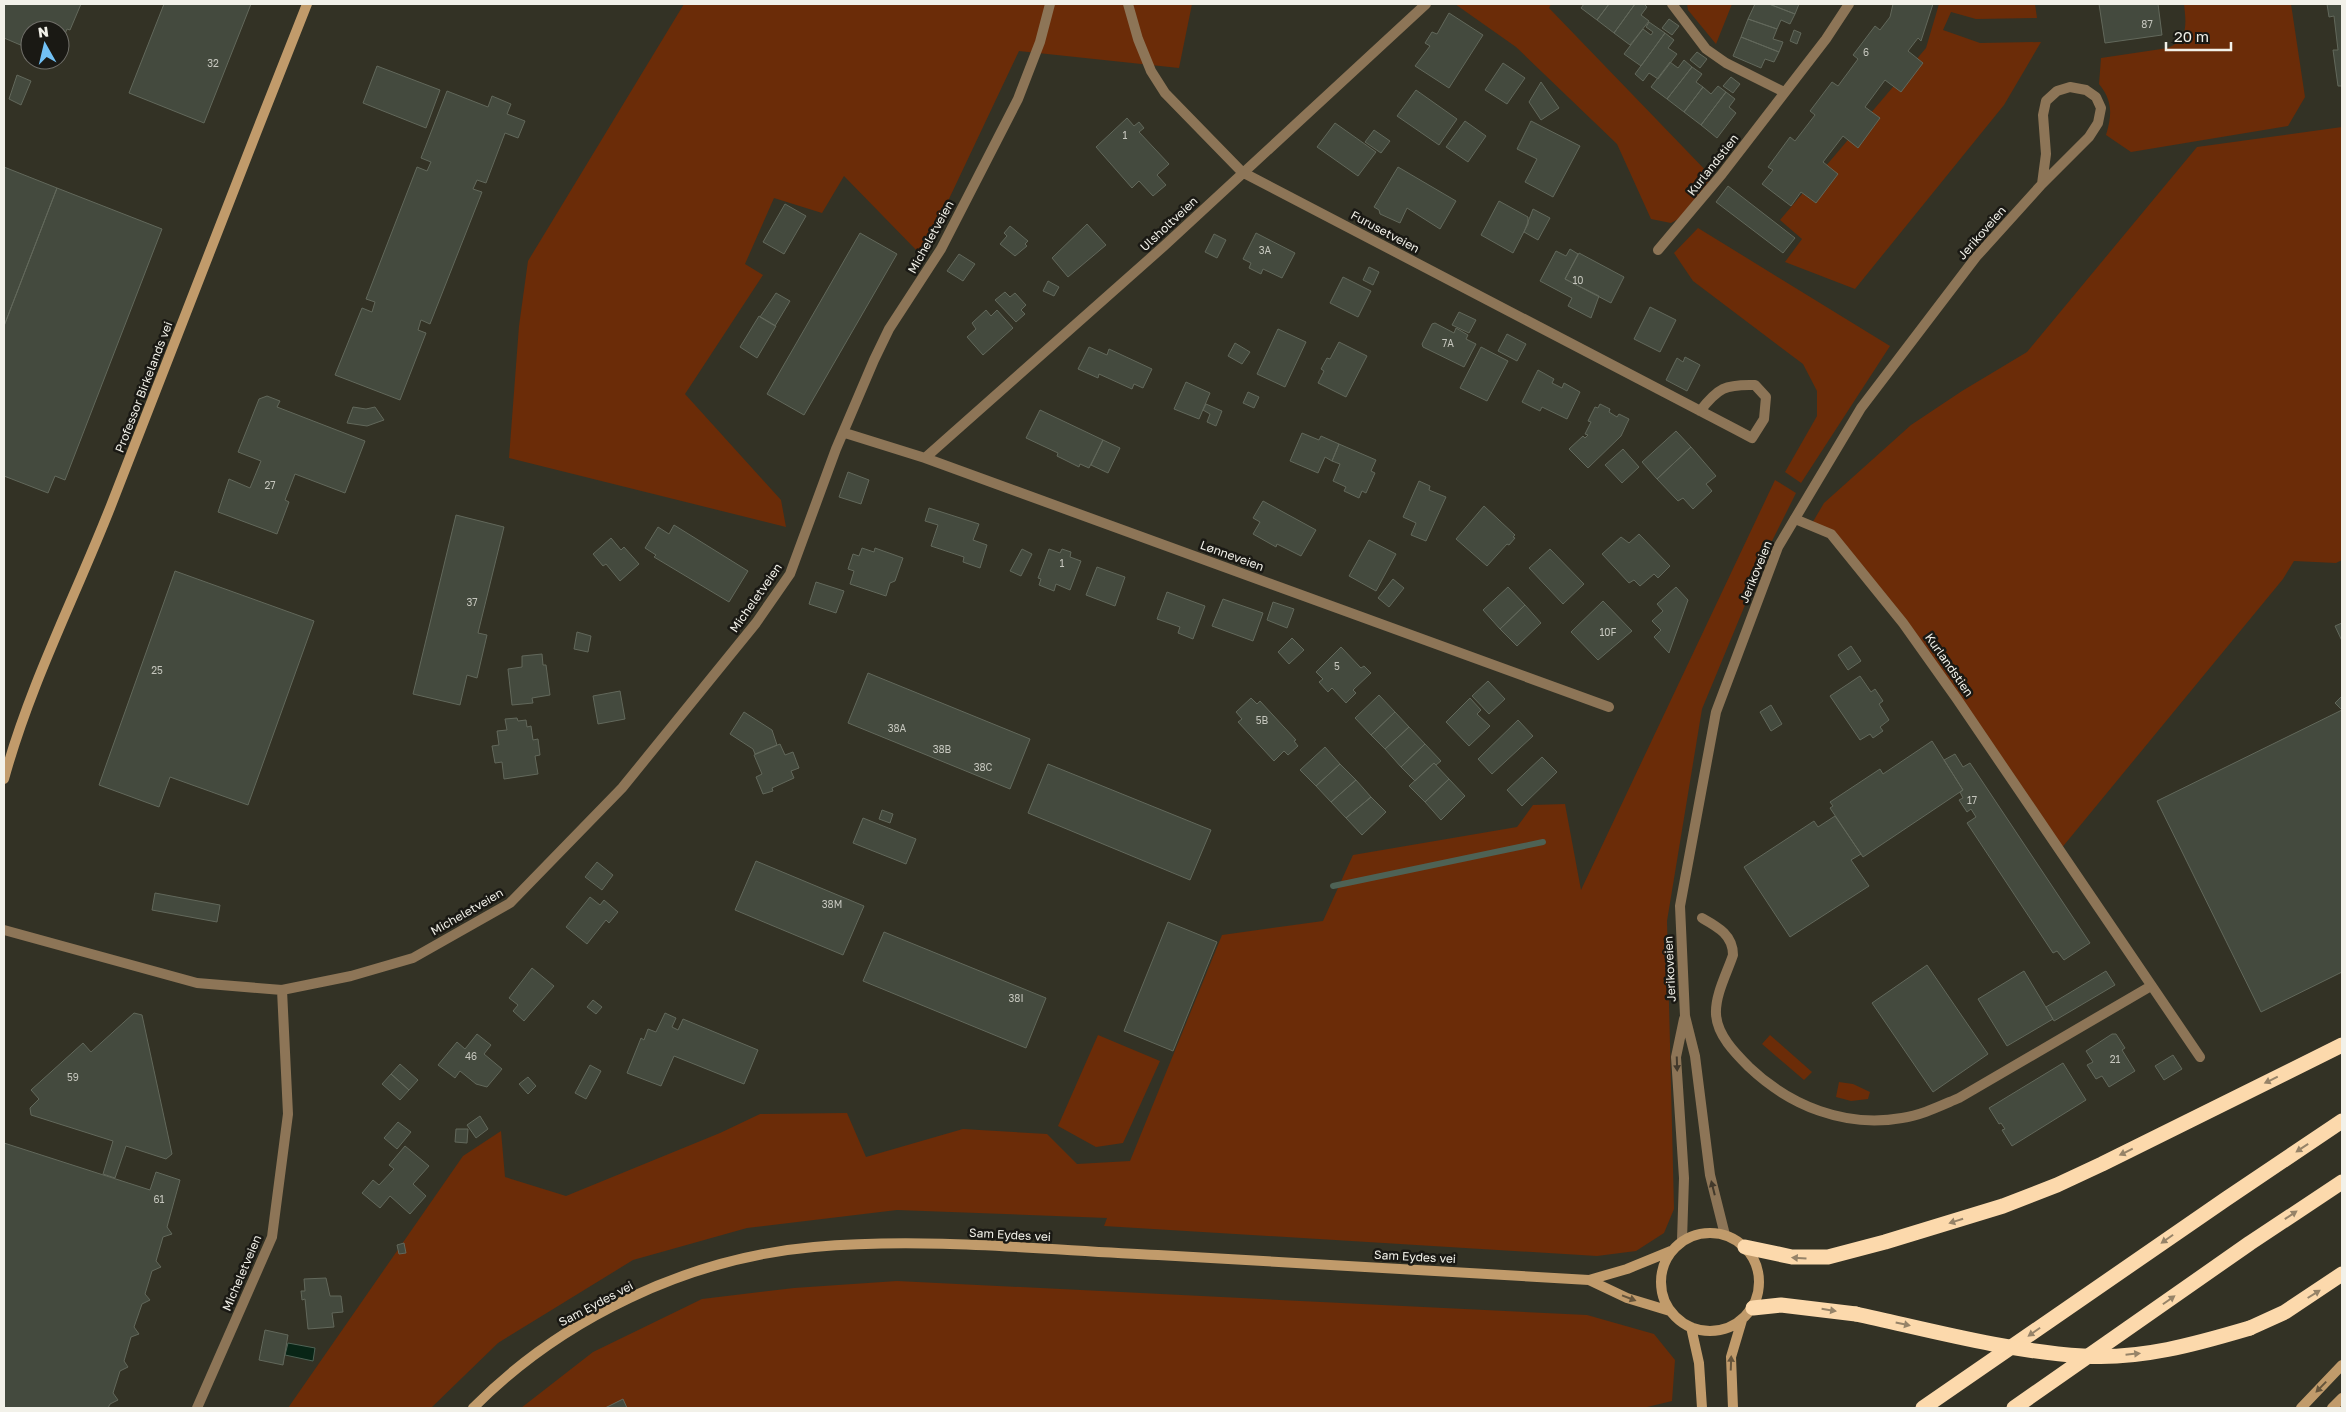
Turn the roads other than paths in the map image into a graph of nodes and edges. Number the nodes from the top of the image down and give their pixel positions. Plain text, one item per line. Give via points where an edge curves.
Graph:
1 (307, 4) edge
2 (1050, 4) edge
3 (1128, 4) edge
4 (1426, 4) edge
5 (1672, 4) edge
6 (1849, 4) edge
7 (1784, 92) junction
8 (1242, 172) junction
9 (2042, 184) junction
10 (1658, 250) dead end
11 (1700, 411) junction
12 (845, 433) junction
13 (925, 458) junction
14 (1795, 519) junction
15 (1610, 707) dead end
16 (4, 780) edge
17 (1702, 918) dead end
18 (4, 930) edge
19 (2151, 986) junction
20 (282, 990) junction
21 (1685, 1016) junction
22 (2342, 1045) edge
23 (2200, 1057) dead end
24 (2342, 1121) edge
25 (2342, 1182) edge
26 (1725, 1235) junction
27 (1682, 1240) junction
28 (1745, 1247) junction
29 (1671, 1251) junction
30 (2342, 1274) edge
31 (1589, 1280) junction
32 (1753, 1308) junction
33 (1670, 1311) junction
34 (1742, 1320) junction
35 (1691, 1327) junction
36 (2342, 1366) edge
37 (2342, 1398) edge
38 (197, 1408) edge
39 (473, 1408) edge
40 (1702, 1408) edge
41 (1733, 1408) edge
42 (1923, 1408) edge
43 (2014, 1408) edge
44 (2301, 1408) edge
45 (2332, 1408) edge

1 - 16 main road, Professor Birkelands vei via 111,505 18,732
2 - 12 street, Micheletveien via 1040,42 1018,99 941,249 885,337 851,412
3 - 8 street, Furusetveien via 1141,47 1165,93
4 - 8 street, Ulsholtveien
5 - 7 street via 1706,49 1726,63
6 - 7 street, Kurlandstien
7 - 10 street, Kurlandstien via 1694,210
8 - 11 street, Furusetveien
8 - 13 street, Ulsholtveien via 1164,246
9 - 9 street, Jerikoveien via 2089,138 2098,123 2101,108 2096,97 2086,90 2070,87 2057,91 2046,101 2043,115 2046,154
9 - 14 street, Jerikoveien via 1976,257 1861,408
11 - 11 street, Furusetveien via 1752,438 1764,419 1766,397 1755,385 1734,384 1714,393
12 - 13 street, Lønneveien
12 - 20 street, Micheletveien via 836,449 790,574 767,608 622,788 510,904 413,958 351,976
13 - 15 street, Lønneveien
14 - 19 street, Kurlandstien via 1831,534 1903,623
14 - 21 street, Jerikoveien via 1778,547 1716,712 1680,906
17 - 19 street via 1722,929 1733,948 1716,1013 1723,1035 1737,1056 1764,1082 1788,1098 1815,1110 1857,1120 1903,1118 1959,1098
18 - 20 street, Micheletveien via 197,983
19 - 23 street, Kurlandstien
20 - 38 street, Micheletveien via 288,1114 272,1237
26 -> 21 street, Jerikoveien via 1710,1174 1695,1056
21 -> 27 street, Jerikoveien via 1676,1057 1684,1178
22 -> 28 highway via 2102,1164 2003,1206 1828,1257 1792,1258
24 -> 42 highway
43 -> 25 highway
26 - 27 main road via 1703,1233
26 - 28 main road
27 - 29 main road
28 - 32 main road via 1753,1256 1759,1279
29 - 31 main road, Sam Eydes vei
29 - 33 main road via 1664,1262 1660,1288
32 -> 30 highway, bridge via 1781,1304 1856,1314 2006,1345 2083,1356 2156,1352 2198,1344 2250,1328 2286,1312
31 -> 33 main road, Sam Eydes vei via 1627,1298
31 - 39 main road, Sam Eydes vei via 970,1246 857,1244 812,1247 720,1264 634,1296 556,1340
32 - 34 main road
33 - 35 main road
34 - 35 main road via 1717,1331
41 -> 34 main road via 1731,1358
35 - 40 main road via 1699,1363
36 -> 44 main road
37 - 45 main road

